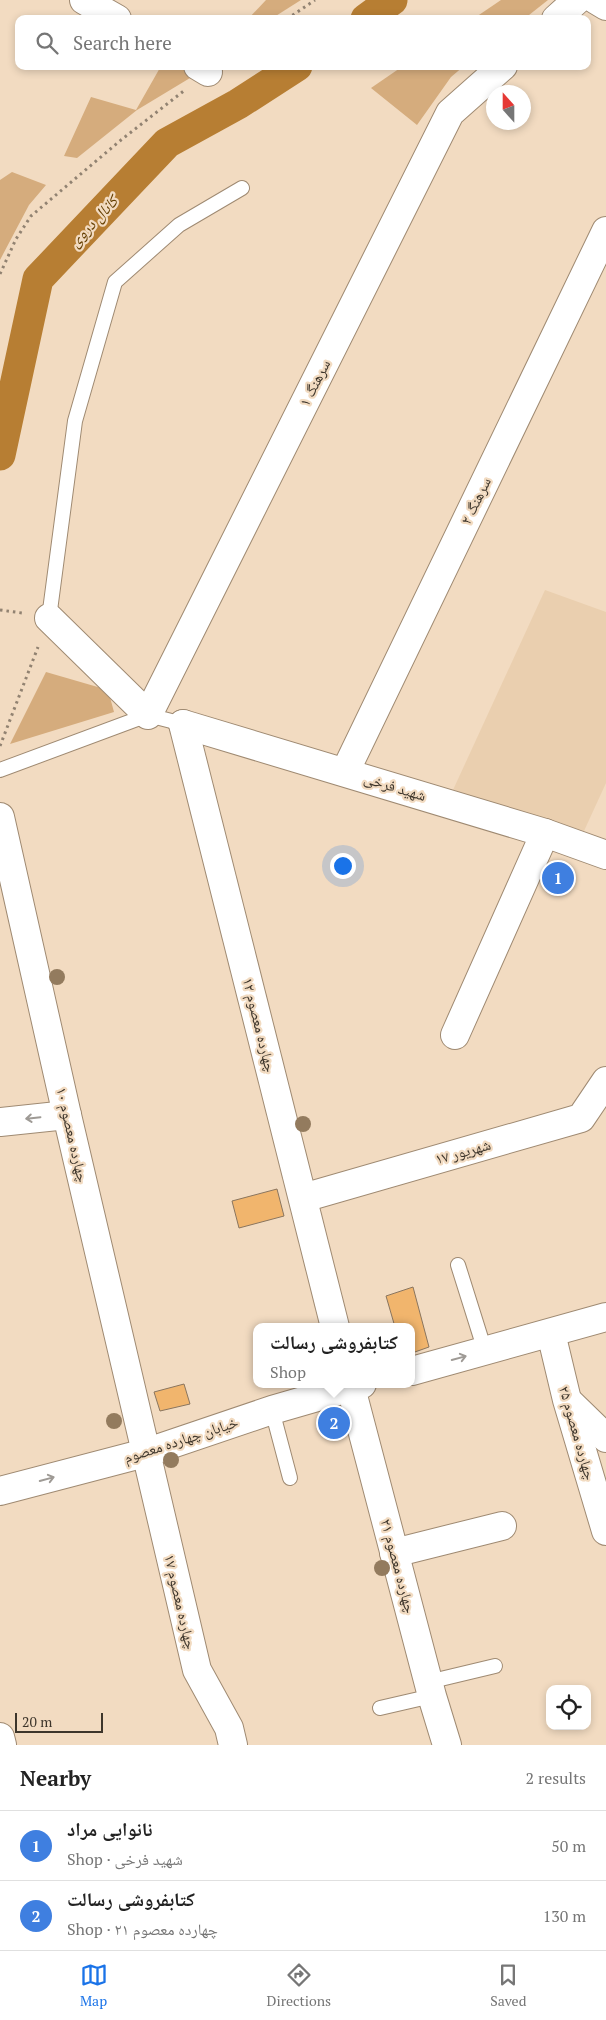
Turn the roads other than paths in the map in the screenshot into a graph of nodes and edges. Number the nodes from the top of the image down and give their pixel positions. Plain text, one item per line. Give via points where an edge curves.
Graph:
1 (84, 0) edge
2 (577, 0) edge
3 (596, 0) edge
4 (606, 6) edge
5 (110, 15) edge
6 (560, 15) edge
7 (498, 70) edge
8 (242, 188) dead end
9 (606, 231) edge
10 (49, 618) joint
11 (148, 715) junction
12 (183, 724) junction
13 (0, 770) edge
14 (346, 772) junction
15 (0, 818) edge
16 (545, 833) junction
17 (606, 855) edge
18 (454, 1035) dead end
19 (606, 1081) edge
20 (67, 1114) junction
21 (0, 1122) edge
22 (303, 1198) junction
23 (458, 1265) dead end
24 (606, 1317) edge
25 (334, 1323) edge
26 (551, 1333) junction
27 (485, 1351) junction
28 (415, 1370) edge
29 (344, 1388) edge
30 (355, 1388) edge
31 (567, 1400) junction
32 (272, 1410) junction
33 (606, 1438) edge
34 (145, 1453) junction
35 (290, 1478) dead end
36 (0, 1491) edge
37 (502, 1526) dead end
38 (606, 1531) edge
39 (394, 1553) junction
40 (495, 1666) dead end
41 (430, 1689) junction
42 (380, 1708) dead end
43 (0, 1737) edge
44 (2, 1745) edge
45 (232, 1745) edge
46 (447, 1745) edge

1 - 5 street
2 - 6 street
3 - 4 street
7 - 11 street, سرهنگ ۱ via 450,114
8 - 10 lane via 179,225 115,282 75,421
9 - 14 street, سرهنگ ۲
10 - 11 street
11 - 12 lane
11 - 13 lane
12 - 14 street, شهید فرخی
12 - 22 street, چهارده معصوم ۱۲
14 - 16 street, شهید فرخی
15 - 20 street, چهارده معصوم ۱۰
16 - 17 street, شهید فرخی
16 - 18 street
19 - 22 street, ۱۷ شهریور via 581,1118
20 -> 21 street
20 - 34 street, چهارده معصوم ۱۰
22 - 25 street, چهارده معصوم ۱۲
23 - 27 lane
24 - 26 street
26 - 27 street
26 - 31 street, چهارده معصوم ۲۵
28 -> 27 street
29 - 32 street, خیابان چهارده معصوم
30 - 39 street, چهارده معصوم ۲۱
31 - 33 street
31 - 38 street, چهارده معصوم ۲۵
32 - 34 street, خیابان چهارده معصوم
32 - 35 lane
36 -> 34 street, خیابان چهارده معصوم
34 - 45 street, چهارده معصوم ۱۷ via 197,1670 229,1728
37 - 39 street
39 - 41 street, چهارده معصوم ۲۱
40 - 41 lane
41 - 42 lane
41 - 46 street, چهارده معصوم ۲۱
43 - 44 street

